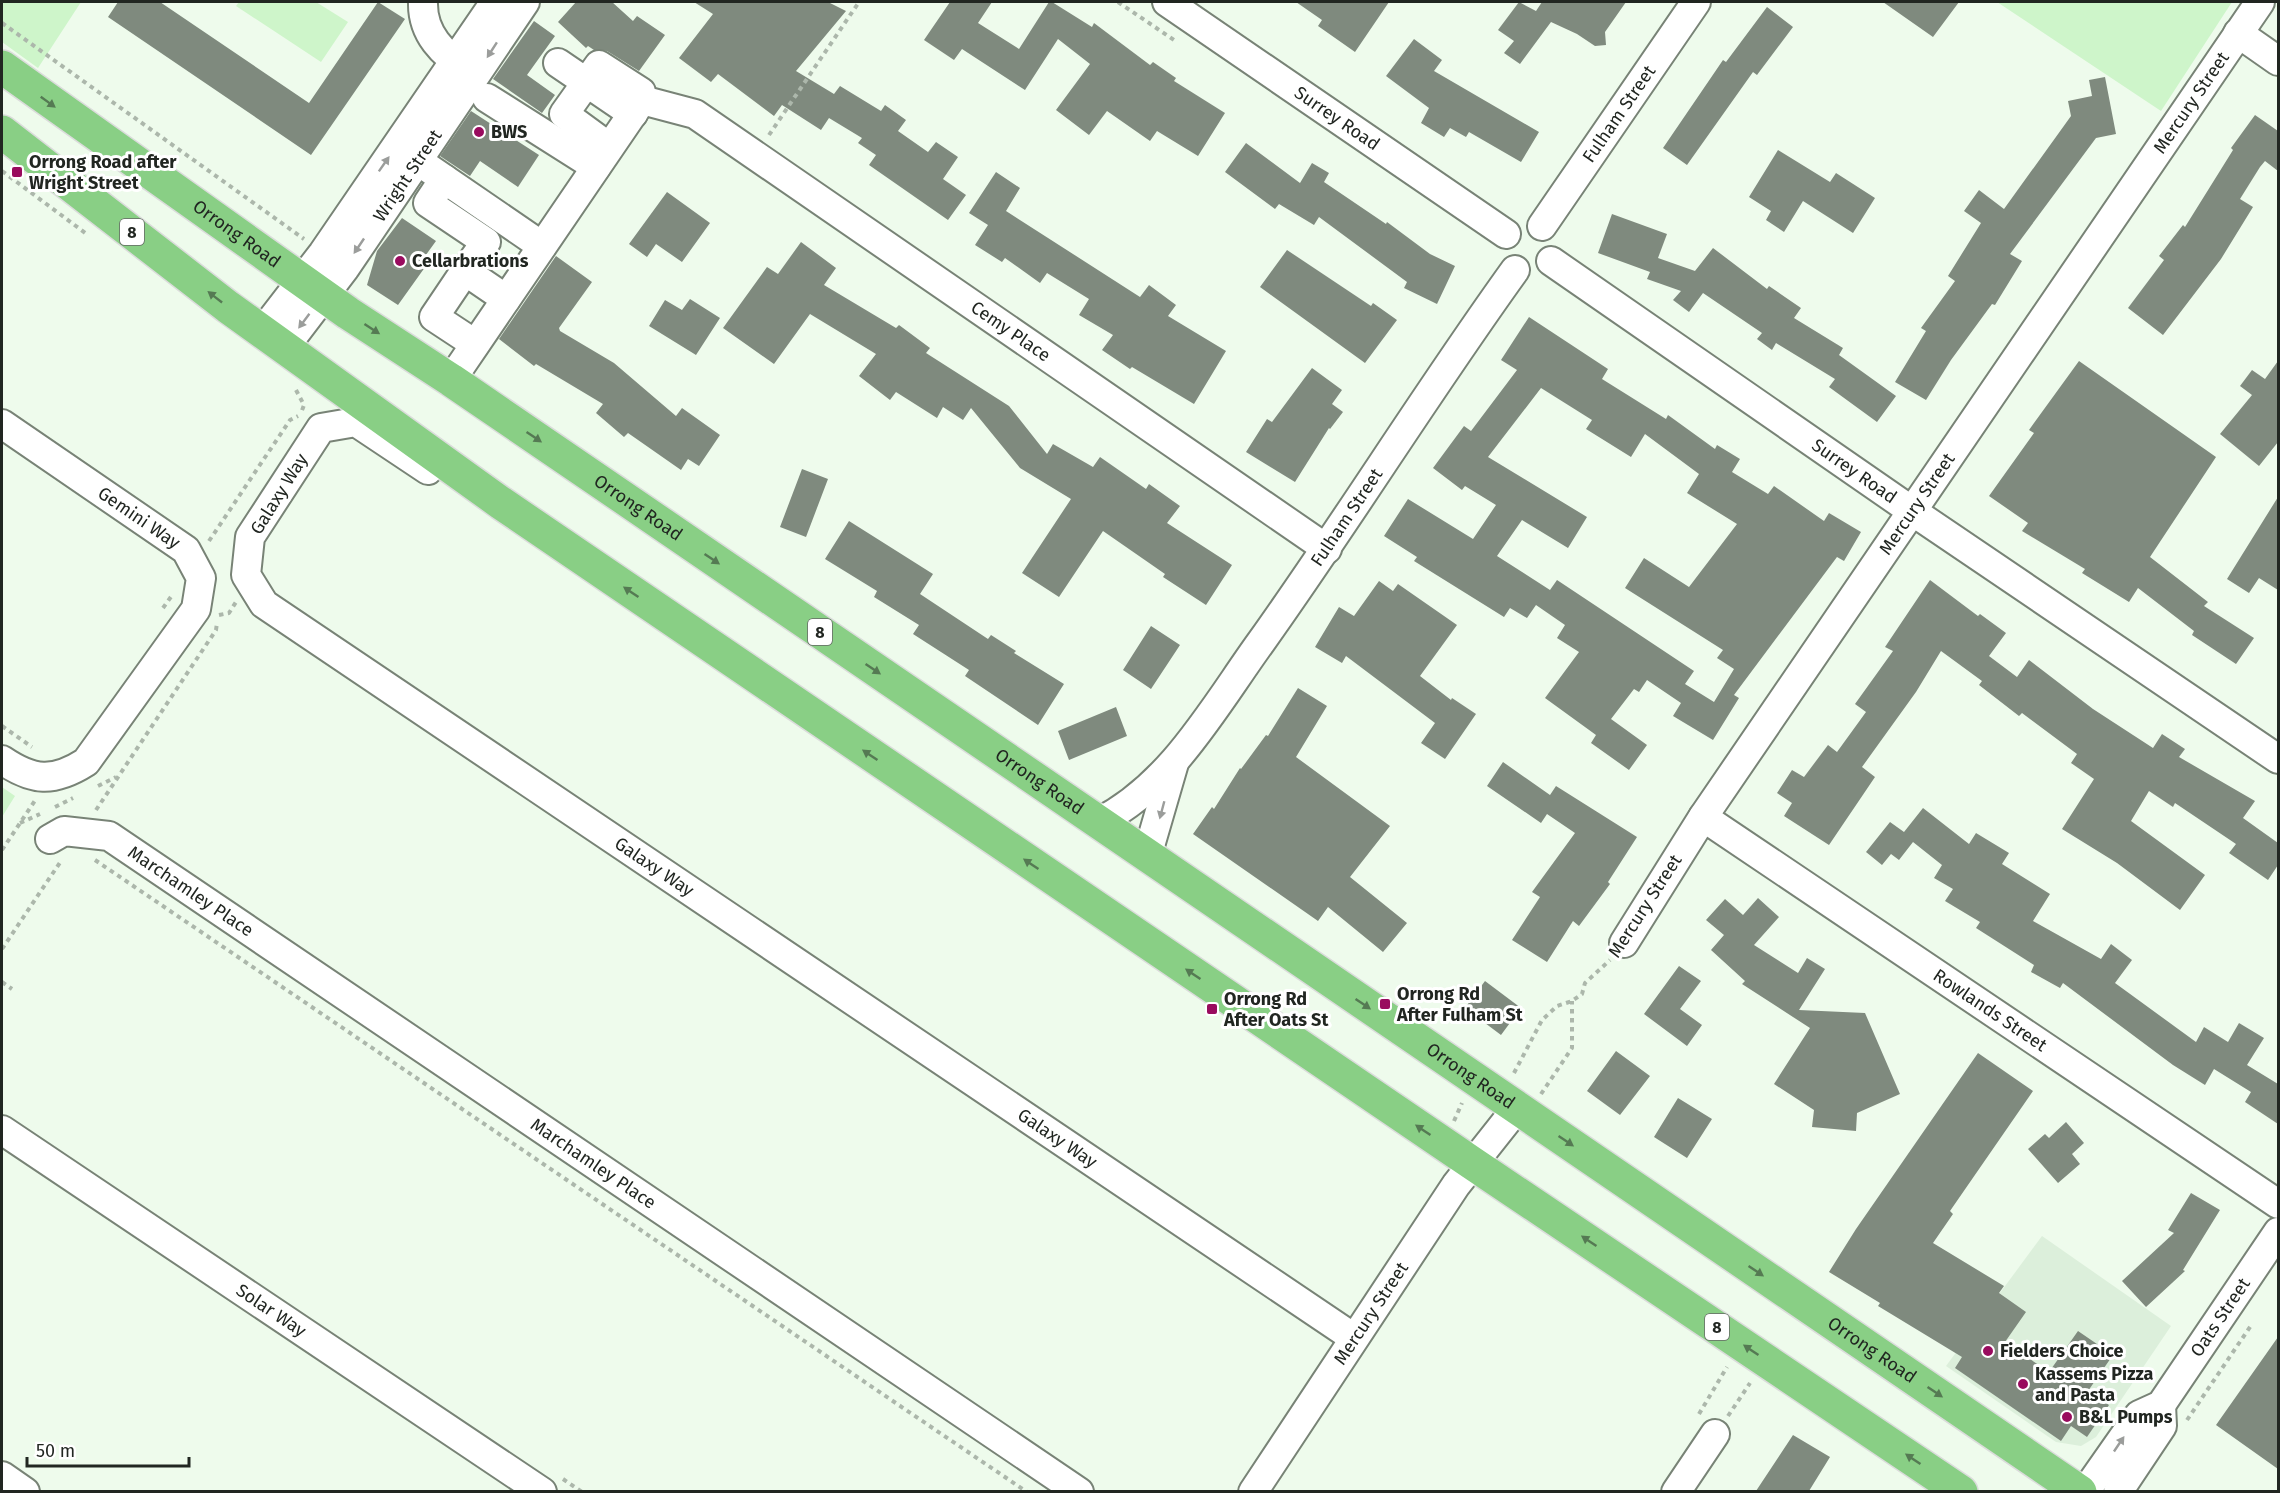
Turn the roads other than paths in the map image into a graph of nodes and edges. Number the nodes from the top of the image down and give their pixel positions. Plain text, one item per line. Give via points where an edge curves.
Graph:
1 (423, 2) edge
2 (495, 2) edge
3 (525, 2) edge
4 (1167, 2) edge
5 (1696, 2) edge
6 (2260, 2) edge
7 (2238, 33) junction
8 (2278, 60) edge
9 (558, 63) dead end
10 (2, 67) edge
11 (473, 78) junction
12 (587, 83) junction
13 (637, 107) junction
14 (2, 132) edge
15 (603, 157) junction
16 (418, 161) junction
17 (444, 179) junction
18 (1542, 226) junction
19 (1506, 234) junction
20 (542, 246) junction
21 (1551, 261) junction
22 (1515, 270) junction
23 (465, 271) junction
24 (313, 288) junction
25 (506, 299) junction
26 (273, 340) junction
27 (475, 345) junction
28 (451, 380) junction
29 (2, 424) edge
30 (476, 484) junction
31 (1912, 511) junction
32 (1327, 549) junction
33 (2278, 759) edge
34 (2, 760) edge
35 (1174, 763) junction
36 (1703, 817) junction
37 (1099, 822) junction
38 (50, 838) dead end
39 (1147, 856) junction
40 (1624, 943) road end
41 (1528, 1103) junction
42 (2, 1130) edge
43 (1459, 1154) junction
44 (2278, 1204) edge
45 (2278, 1232) edge
46 (1354, 1338) junction
47 (2161, 1405) junction
48 (1715, 1434) road end
49 (2, 1476) edge
50 (25, 1491) edge
51 (542, 1491) edge
52 (1079, 1491) edge
53 (1252, 1491) edge
54 (1676, 1491) edge
55 (1961, 1491) edge
56 (2080, 1491) edge
57 (2085, 1491) edge
58 (2118, 1491) edge

1 - 11 street via 423,20 430,36
2 - 11 street, Wright Street
3 -> 11 street, Wright Street
4 - 19 street, Surrey Road
5 - 18 street, Fulham Street
6 - 7 street, Mercury Street
7 - 8 street
7 - 31 street, Mercury Street
9 - 12 street
10 -> 24 highway, Orrong Road / 8
11 - 15 street
11 - 16 street, Wright Street
24 -> 11 street, Wright Street
12 - 13 street
12 - 15 street via 564,114
13 - 15 street
13 - 32 street, Cemy Place via 695,114
26 -> 14 highway, 8
15 - 20 street
16 - 17 street
16 -> 24 street, Wright Street
17 - 20 street
17 - 23 street via 428,202 486,242
18 - 19 street via 1523,222
18 - 21 street via 1554,242
19 - 22 street via 1504,258
20 - 25 street
21 - 22 street via 1531,274
21 - 31 street, Surrey Road
22 - 32 street, Fulham Street
23 - 25 street
23 - 27 street via 434,317
24 - 26 street, Wright Street
24 -> 28 highway, Orrong Road / 8
25 - 27 street
26 - 30 highway, 8
27 - 28 street
28 -> 37 highway, Orrong Road / 8
29 - 34 street, Gemini Way via 186,550 201,578 196,609 86,762 50,778 23,774
43 -> 30 highway, 8
30 - 46 street, Galaxy Way via 431,472 356,422 321,428 250,537 246,574 264,604
31 - 33 street, Surrey Road
31 - 36 street, Mercury Street
32 - 35 street, Fulham Street
35 - 37 street, Fulham Street via 1124,809
35 -> 39 street, Fulham Street
36 - 40 street, Mercury Street
36 - 44 street, Rowlands Street
37 - 39 highway, Orrong Road / 8
38 - 52 street, Marchamley Place via 64,831 101,847
39 -> 41 highway, Orrong Road / 8 via 1478,1081
41 - 43 street, Mercury Street
41 -> 56 highway, Orrong Road / 8
42 - 51 street, Solar Way
43 - 46 street, Mercury Street
55 -> 43 highway, 8
45 - 47 street, Oats Street
46 - 53 street, Mercury Street
57 -> 47 street, Oats Street via 2139,1415
47 - 58 street, Oats Street via 2162,1426
48 - 54 street
49 - 50 street

